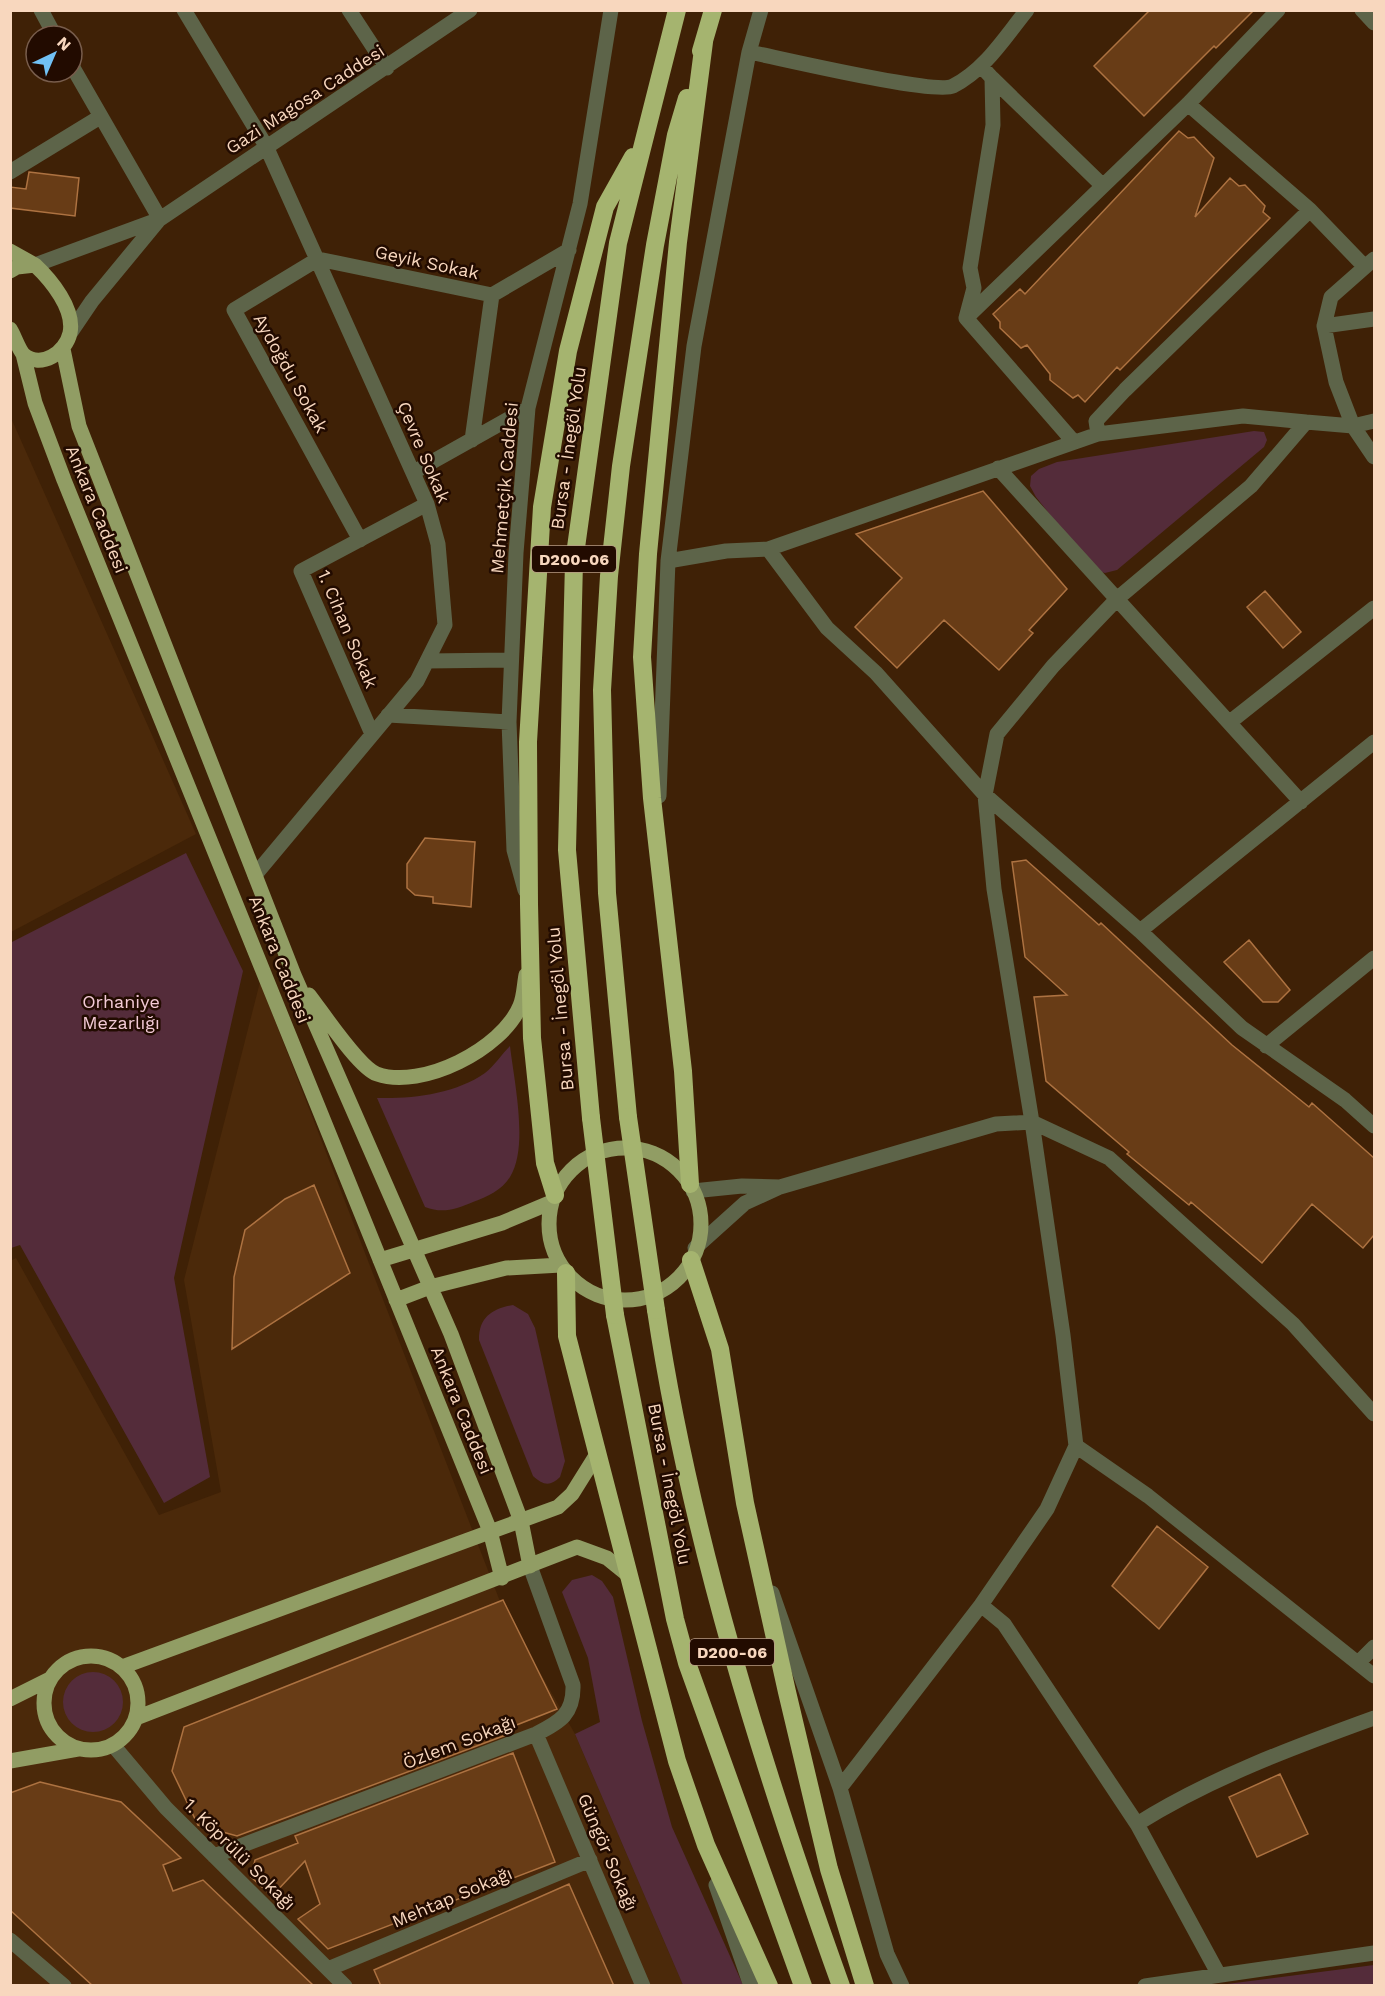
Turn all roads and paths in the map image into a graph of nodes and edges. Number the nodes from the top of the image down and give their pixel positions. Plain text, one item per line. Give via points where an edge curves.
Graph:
1 (41, 10) edge
2 (184, 10) edge
3 (349, 10) edge
4 (470, 10) edge
5 (611, 10) edge
6 (677, 10) edge
7 (713, 10) edge
8 (761, 10) edge
9 (1027, 10) edge
10 (1278, 10) edge
11 (1362, 10) edge
12 (1374, 23) edge
13 (49, 24) edge
14 (704, 42) junction
15 (749, 52) junction
16 (981, 66) junction
17 (387, 68) junction
18 (992, 78) junction
19 (82, 84) edge
20 (1188, 104) junction
21 (100, 117) junction
22 (646, 135) junction
23 (266, 146) junction
24 (10, 172) edge
25 (1103, 186) junction
26 (1310, 210) junction
27 (160, 219) junction
28 (569, 250) junction
29 (10, 251) edge
30 (318, 259) junction
31 (1370, 263) edge
32 (35, 265) junction
33 (10, 271) edge
34 (492, 295) junction
35 (966, 318) junction
36 (1374, 319) edge
37 (1324, 326) junction
38 (10, 328) edge
39 (71, 332) junction
40 (63, 350) junction
41 (23, 354) junction
42 (528, 408) junction
43 (1374, 421) edge
44 (1306, 422) junction
45 (1353, 426) junction
46 (1098, 434) junction
47 (472, 440) junction
48 (1073, 441) junction
49 (1374, 457) edge
50 (998, 468) junction
51 (414, 472) junction
52 (427, 504) junction
53 (360, 540) junction
54 (768, 549) junction
55 (668, 561) junction
56 (1118, 598) junction
57 (1374, 608) edge
58 (510, 660) junction
59 (427, 661) junction
60 (388, 715) junction
61 (509, 722) junction
62 (1230, 722) junction
63 (372, 734) junction
64 (1374, 742) edge
65 (985, 795) junction
66 (1301, 802) junction
67 (657, 841) junction
68 (255, 875) junction
69 (529, 904) junction
70 (1140, 931) junction
71 (530, 954) junction
72 (1374, 958) edge
73 (294, 975) junction
74 (1266, 1046) junction
75 (1032, 1122) junction
76 (1374, 1126) edge
77 (780, 1187) junction
78 (692, 1188) junction
79 (553, 1198) junction
80 (413, 1248) junction
81 (693, 1254) junction
82 (380, 1260) junction
83 (564, 1269) junction
84 (430, 1287) junction
85 (396, 1300) junction
86 (1374, 1414) edge
87 (1077, 1446) junction
88 (597, 1454) junction
89 (521, 1521) junction
90 (490, 1531) junction
91 (752, 1537) junction
92 (530, 1566) junction
93 (628, 1575) junction
94 (502, 1578) junction
95 (981, 1605) junction
96 (1374, 1647) edge
97 (1359, 1662) junction
98 (122, 1667) junction
99 (1374, 1676) edge
100 (50, 1679) junction
101 (10, 1699) edge
102 (136, 1718) junction
103 (1374, 1718) edge
104 (536, 1734) junction
105 (113, 1745) junction
106 (78, 1749) junction
107 (10, 1761) edge
108 (840, 1788) junction
109 (1137, 1824) junction
110 (214, 1856) junction
111 (590, 1860) junction
112 (713, 1861) junction
113 (10, 1940) edge
114 (1374, 1953) edge
115 (328, 1969) junction
116 (1219, 1975) junction
117 (64, 1986) edge
118 (345, 1986) edge
119 (643, 1986) edge
120 (751, 1986) edge
121 (769, 1986) edge
122 (803, 1986) edge
123 (841, 1986) edge
124 (865, 1986) edge
125 (902, 1986) edge
126 (1145, 1986) edge

1 - 13 street
2 - 23 street, Çevre Sokak
3 - 17 street
4 - 17 street, Gazi Magosa Caddesi
5 - 28 street, Mehmetçik Caddesi
6 - 22 highway, Bursa - İnegöl Yolu / D200-06
7 - 14 highway, Bursa - İnegöl Yolu / D200-06
8 - 15 street
9 - 16 street
10 - 20 street
11 - 12 street
14 - 67 highway via 678,242 648,554 642,657
14 - 123 highway, Bursa - İnegöl Yolu / D200-06, bridge via 676,135 621,466 602,690 607,893 628,1117 665,1367 731,1648
15 - 16 street via 896,82 951,87
15 - 55 street via 694,346
16 - 18 street
17 - 23 street, Gazi Magosa Caddesi
18 - 25 street
18 - 35 street via 993,125 970,268 974,288
19 - 21 street
20 - 25 street
20 - 26 street
21 - 24 street
21 - 27 street
22 - 69 highway via 605,207 568,351 542,507 528,742
22 - 122 highway, Bursa - İnegöl Yolu / D200-06, bridge via 618,243 574,561 567,850 591,1118 615,1315 675,1619 687,1663
23 - 27 street, Gazi Magosa Caddesi
23 - 30 street, Çevre Sokak
25 - 35 street
26 - 31 street
26 - 46 street via 1125,390 1096,421
27 - 32 street
27 - 39 street
28 - 34 street
28 - 42 street, Mehmetçik Caddesi
29 - 32 main road
30 - 34 street, Geyik Sokak
30 - 51 street, Çevre Sokak
30 - 53 street, Aydoğdu Sokak via 234,310
31 - 37 street via 1331,297
32 - 33 main road
32 - 39 main road via 58,292
34 - 47 street, Geyik Sokak
35 - 48 street
36 - 37 street
37 - 45 street via 1336,382
38 - 41 main road, Ankara Caddesi
39 - 40 main road
40 - 41 main road via 37,360
40 - 68 main road, Ankara Caddesi via 79,426
41 - 82 main road, Ankara Caddesi via 35,403 64,480
42 - 47 street
42 - 58 street, Mehmetçik Caddesi
43 - 45 street
44 - 45 street
44 - 46 street via 1243,416
44 - 56 street via 1251,486
45 - 49 street
46 - 48 street
47 - 51 street
48 - 50 street
50 - 54 street
50 - 56 street
51 - 52 street, Çevre Sokak
52 - 53 street, 1. Cihan Sokak
52 - 59 street, Çevre Sokak via 438,544 444,625
53 - 63 street, 1. Cihan Sokak via 302,572
54 - 55 street via 726,551
54 - 65 street via 827,628 876,673
55 - 67 street
56 - 62 street
56 - 65 street via 1053,666 997,734
57 - 62 street
58 - 59 street
58 - 61 street, Mehmetçik Caddesi
59 - 60 street, Çevre Sokak via 417,681
60 - 61 street
60 - 63 street, Çevre Sokak
61 - 69 street, Mehmetçik Caddesi via 514,850
62 - 66 street
63 - 68 street, Çevre Sokak
64 - 66 street
65 - 70 street
65 - 75 street via 994,889
66 - 70 street
67 - 78 highway
68 - 73 main road, Ankara Caddesi
69 - 71 highway
70 - 74 street
71 - 73 main road via 520,1006 494,1042 471,1056 403,1079 375,1074 351,1051
71 - 79 highway via 532,1038
72 - 74 street
73 - 80 main road, Ankara Caddesi
74 - 76 street
75 - 77 street via 996,1124
75 - 86 street via 1109,1158 1293,1324
75 - 87 street
77 - 78 street
77 - 81 street via 745,1203
78 - 79 main road via 667,1161 652,1152 627,1148 603,1151 580,1162 563,1179
78 - 81 main road via 700,1207 701,1233
79 - 80 main road via 502,1222
79 - 83 main road via 549,1227 554,1251
80 - 82 main road
80 - 84 main road, Ankara Caddesi
81 - 83 main road via 680,1278 659,1293 635,1300 609,1299 586,1290
81 - 91 highway via 720,1349
82 - 85 main road, Ankara Caddesi
83 - 84 main road via 506,1268
83 - 88 highway via 567,1336
84 - 85 main road
84 - 89 main road, Ankara Caddesi
85 - 90 main road, Ankara Caddesi
87 - 95 street via 1047,1509
87 - 97 street via 1148,1496
88 - 89 main road via 572,1494 558,1507
88 - 93 highway
89 - 90 main road
89 - 92 main road, Ankara Caddesi
90 - 94 main road, Ankara Caddesi
90 - 98 main road
91 - 108 street
91 - 124 highway via 829,1869
92 - 93 main road via 577,1547 607,1558
92 - 94 main road
92 - 104 street, Özlem Sokağı via 573,1685 568,1714
93 - 112 highway via 677,1761
94 - 102 main road
95 - 108 street
95 - 109 street via 1004,1624
96 - 97 street
97 - 99 street
98 - 100 main road via 111,1660 83,1656 59,1668
98 - 102 main road via 137,1690
100 - 101 main road
100 - 106 main road via 44,1707 47,1721 55,1733
102 - 105 main road via 123,1738
103 - 109 street via 1225,1778
104 - 110 street, Özlem Sokağı
104 - 111 street, Güngör Sokağı
105 - 106 main road
105 - 110 street, 1. Köprülü Sokağı
106 - 107 main road
108 - 125 street via 887,1954
109 - 116 street
110 - 115 street, 1. Köprülü Sokağı
111 - 115 street, Mehtap Sokağı
111 - 119 street, Güngör Sokağı
112 - 120 street via 716,1887
112 - 121 highway
113 - 117 street
114 - 116 street
115 - 118 street, 1. Köprülü Sokağı
116 - 126 street

